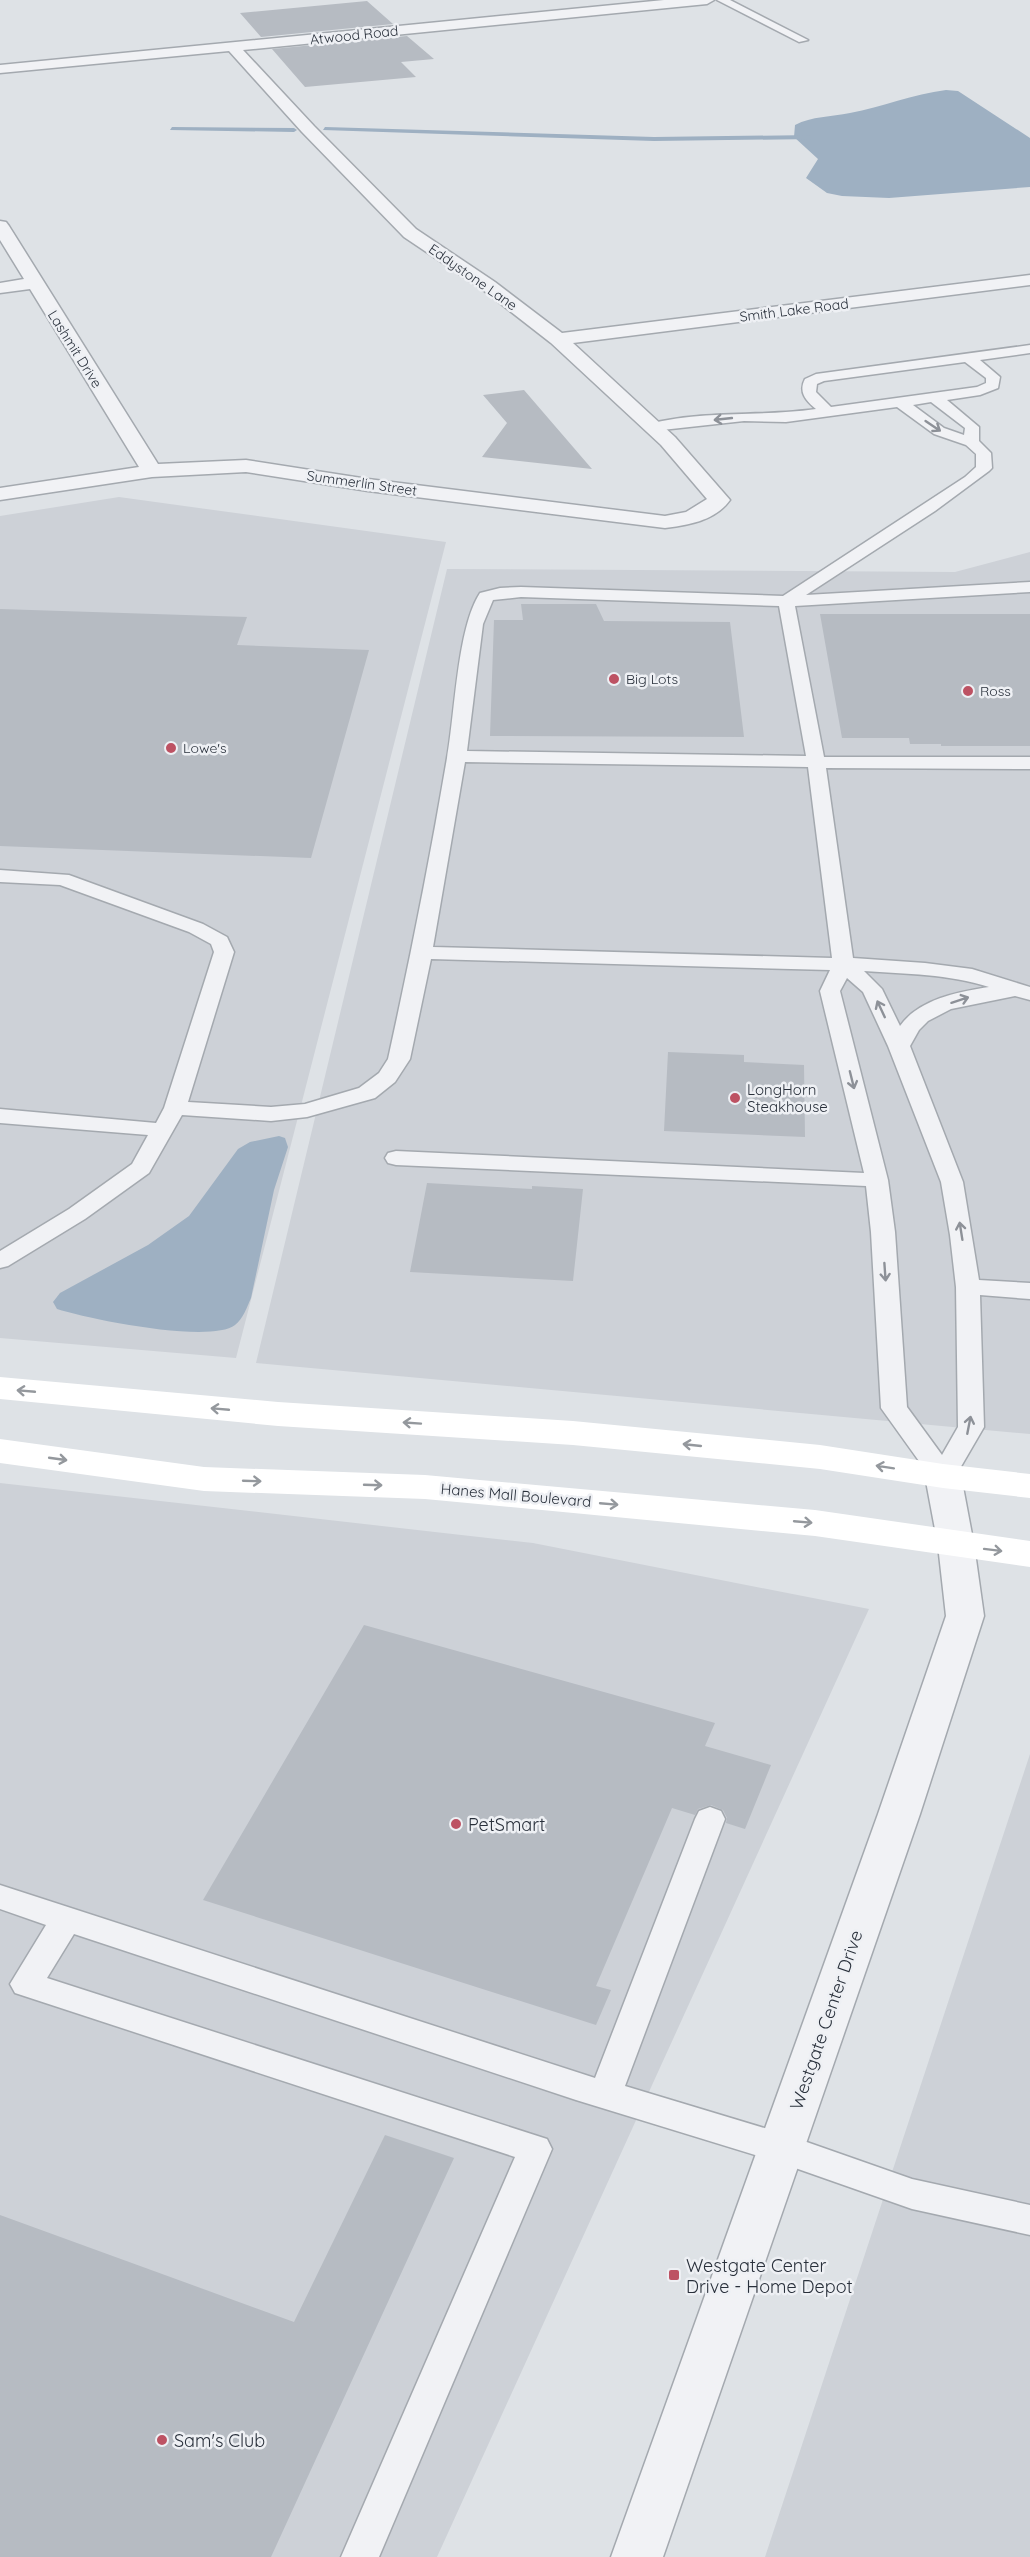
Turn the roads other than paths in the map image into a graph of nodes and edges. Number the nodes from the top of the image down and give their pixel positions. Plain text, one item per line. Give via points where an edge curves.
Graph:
1 (707, 0) edge
2 (722, 0) edge
3 (803, 40) dead end
4 (233, 47) junction
5 (0, 69) edge
6 (0, 226) edge
7 (1030, 280) edge
8 (34, 283) junction
9 (0, 288) edge
10 (558, 339) junction
11 (1030, 349) edge
12 (968, 357) junction
13 (934, 397) junction
14 (900, 402) junction
15 (828, 412) junction
16 (781, 418) junction
17 (653, 428) junction
18 (709, 436) dead end
19 (688, 439) dead end
20 (668, 441) junction
21 (971, 442) junction
22 (152, 471) junction
23 (0, 494) edge
24 (719, 500) joint
25 (1030, 587) edge
26 (786, 601) junction
27 (457, 756) junction
28 (816, 762) junction
29 (1030, 763) edge
30 (0, 876) edge
31 (422, 953) junction
32 (843, 964) junction
33 (1023, 992) edge
34 (899, 1046) junction
35 (175, 1108) junction
36 (0, 1116) edge
37 (164, 1130) junction
38 (396, 1158) dead end
39 (877, 1180) junction
40 (0, 1261) edge
41 (968, 1287) junction
42 (1030, 1291) edge
43 (0, 1388) edge
44 (0, 1451) edge
45 (943, 1476) junction
46 (1030, 1486) edge
47 (957, 1545) junction
48 (1030, 1554) edge
49 (710, 1819) dead end
50 (0, 1896) edge
51 (67, 1918) junction
52 (605, 2095) junction
53 (781, 2148) junction
54 (1030, 2220) edge
55 (360, 2557) edge
56 (637, 2557) edge

1 - 4 street, Atwood Road
2 - 3 lane
4 - 5 street, Atwood Road
4 - 10 street, Eddystone Lane via 410,233
6 - 8 street, Lashmit Drive
7 - 10 street, Smith Lake Road
8 - 9 street
8 - 22 street, Lashmit Drive
10 - 17 street, Eddystone Lane
11 - 12 lane
12 - 13 lane via 993,377 993,385 981,391
12 - 15 lane via 821,377 810,382 809,396
13 - 14 lane
13 - 21 lane via 972,426
14 - 15 lane
14 -> 21 lane via 939,430
15 - 16 lane
16 -> 17 lane via 744,417
16 - 18 lane via 740,432
17 - 20 street, Eddystone Lane
19 - 20 lane
20 - 24 street, Eddystone Lane
21 - 26 lane via 984,453 984,468
22 - 23 street, Summerlin Street
22 - 24 street, Summerlin Street via 246,466 665,522 692,518
25 - 26 lane
26 - 27 lane via 492,594 483,603 475,624
26 - 28 lane
27 - 28 lane
27 - 31 lane
28 - 29 lane
28 - 32 lane
30 - 35 lane via 62,879 196,928 220,941 224,952 220,969
31 - 32 lane
31 - 35 lane via 399,1059 387,1077 366,1093 325,1106 271,1114
32 - 33 lane via 972,975
34 -> 32 lane via 872,989
32 -> 39 lane via 830,991
34 -> 33 lane via 912,1025 938,1006 970,996
41 -> 34 lane via 952,1182
35 - 37 lane
36 - 37 lane
37 - 40 lane via 141,1168 77,1214
38 - 39 lane
39 -> 45 lane via 894,1408
41 - 42 lane
45 -> 41 lane via 972,1427
45 -> 43 main road via 820,1457 573,1433 278,1414
44 -> 47 main road, Hanes Mall Boulevard via 204,1479 425,1487 815,1523
45 - 46 main road
45 - 47 street, Westgate Center Drive
47 -> 48 main road, Hanes Mall Boulevard
47 - 53 street, Westgate Center Drive via 965,1616
49 - 52 lane
50 - 51 lane
51 - 52 lane
51 - 55 lane via 26,1984 535,2149
52 - 53 lane
53 - 54 lane via 912,2194
53 - 56 street, Westgate Center Drive

